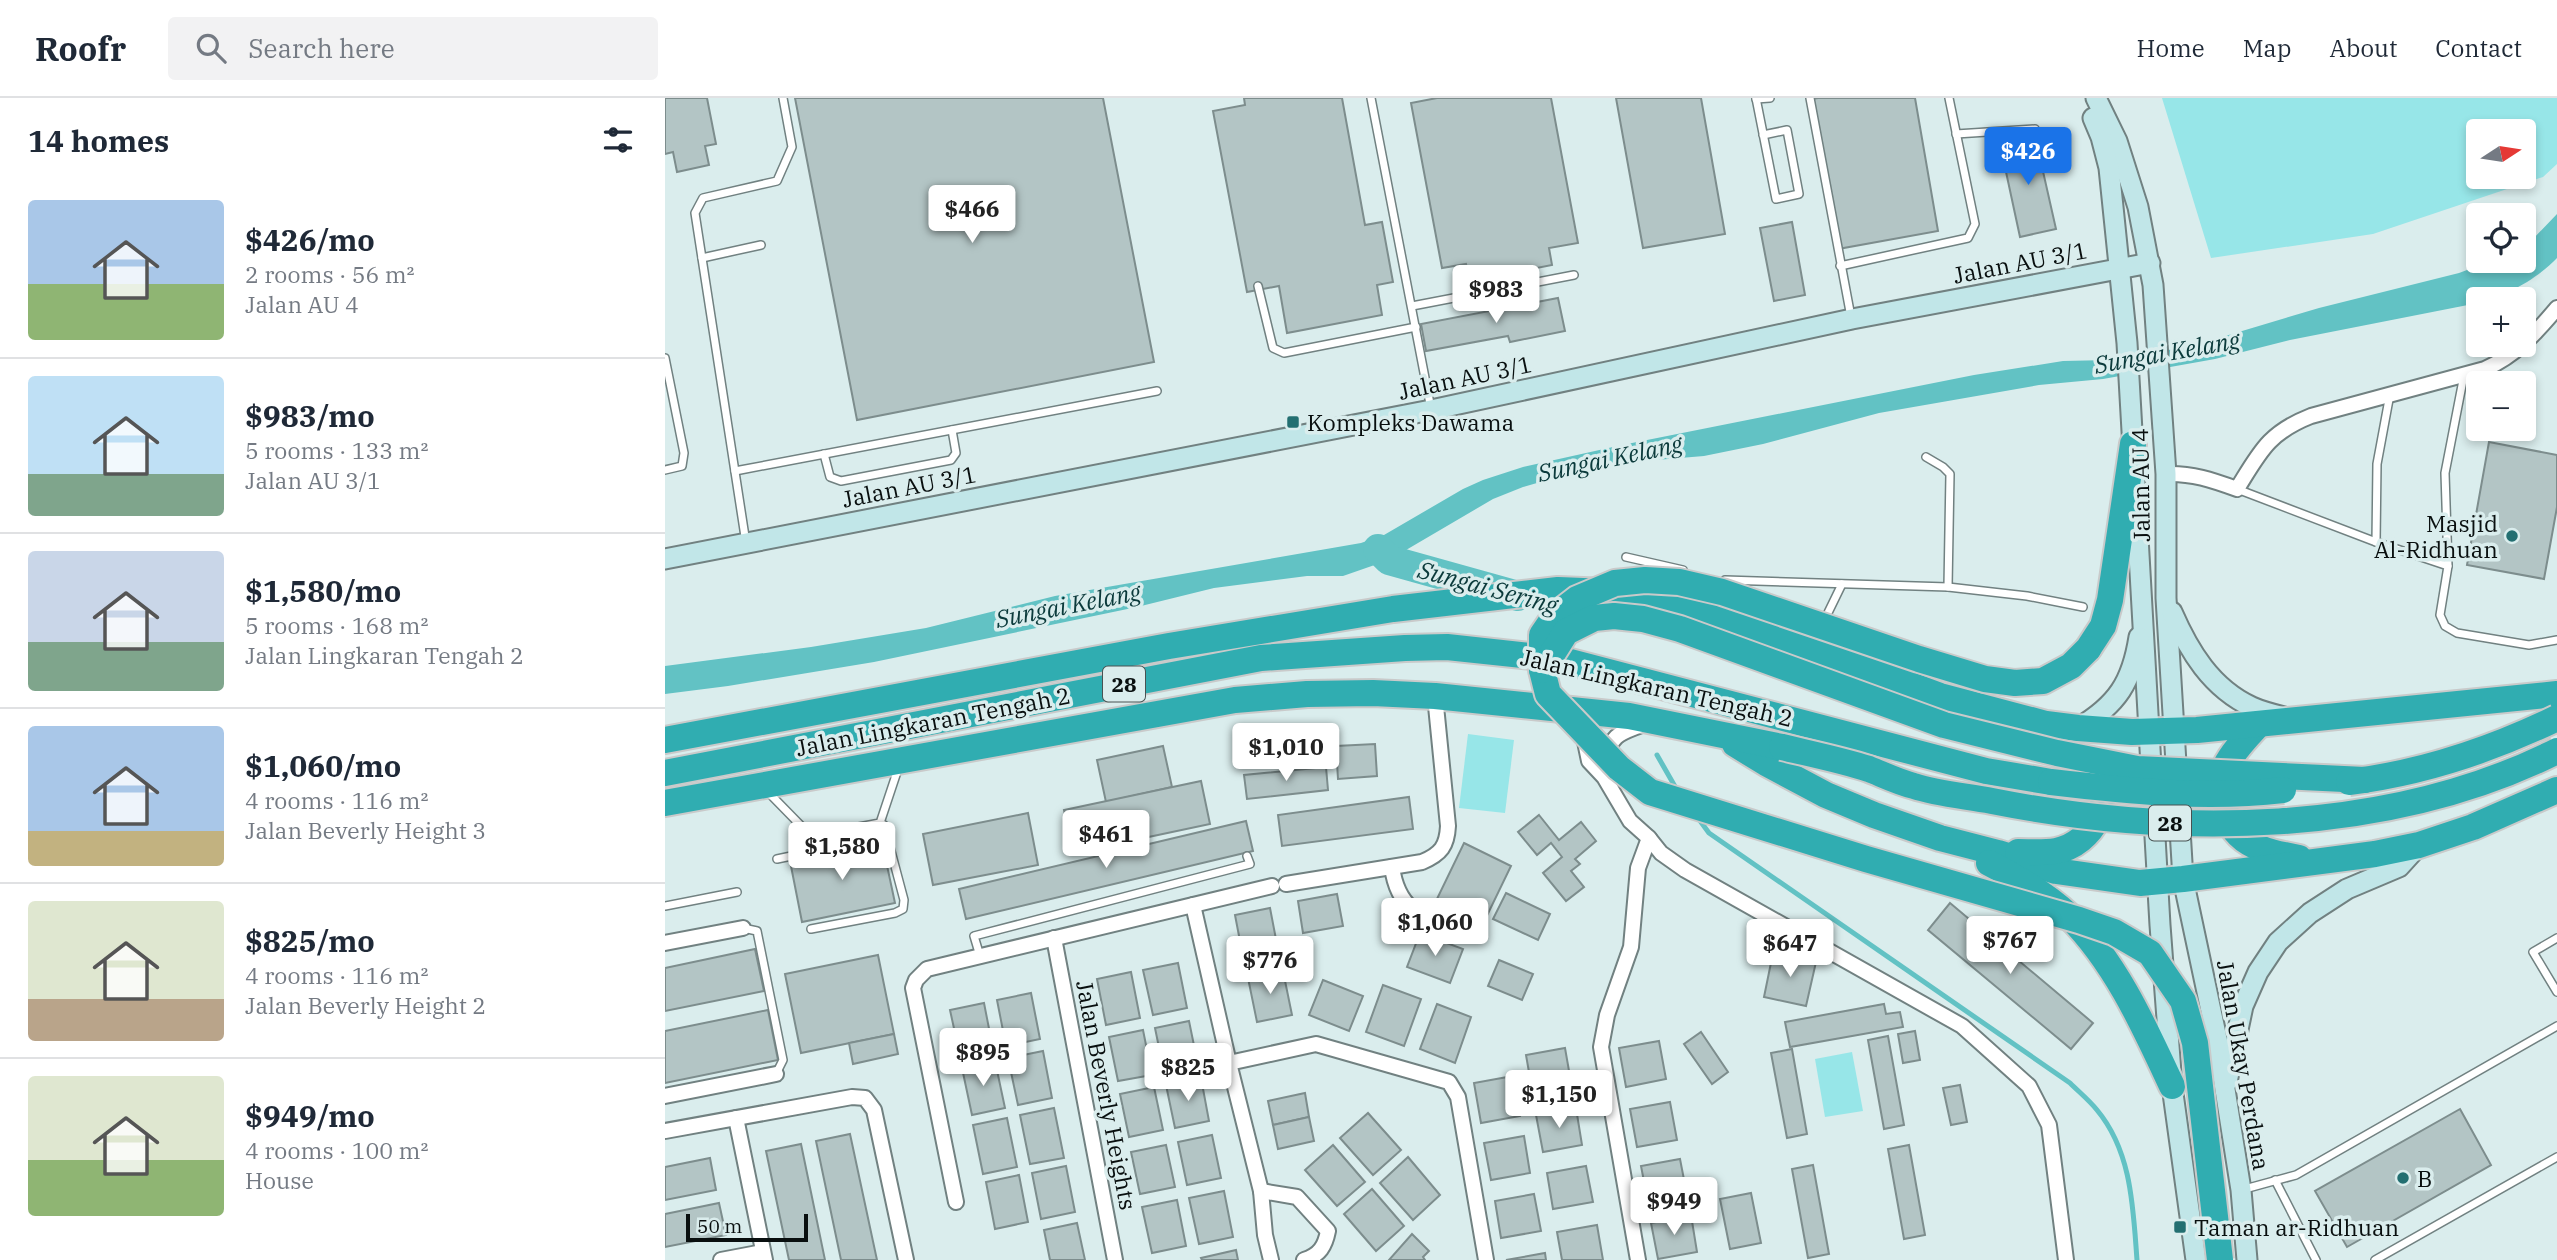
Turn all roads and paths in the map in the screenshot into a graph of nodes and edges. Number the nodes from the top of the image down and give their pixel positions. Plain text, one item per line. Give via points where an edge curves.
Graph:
1 (783, 98) edge
2 (1371, 98) edge
3 (1770, 98) edge
4 (1810, 98) edge
5 (1949, 98) edge
6 (2084, 98) edge
7 (2096, 98) edge
8 (1756, 99) edge
9 (2035, 128) dead end
10 (1956, 134) junction
11 (1763, 135) junction
12 (761, 246) dead end
13 (702, 258) junction
14 (2150, 263) junction
15 (1840, 266) junction
16 (2119, 269) junction
17 (1574, 275) dead end
18 (1258, 286) dead end
19 (1412, 306) junction
20 (2557, 308) edge
21 (1851, 319) junction
22 (1416, 327) junction
23 (665, 358) edge
24 (2465, 374) junction
25 (1157, 391) dead end
26 (2390, 394) junction
27 (1431, 410) junction
28 (952, 430) junction
29 (2133, 444) junction
30 (824, 454) junction
31 (1926, 457) dead end
32 (665, 470) edge
33 (735, 471) junction
34 (2166, 474) junction
35 (2237, 489) junction
36 (2376, 542) junction
37 (746, 543) junction
38 (1626, 557) dead end
39 (665, 559) edge
40 (2448, 566) junction
41 (1691, 572) dead end
42 (1716, 578) dead end
43 (1842, 584) junction
44 (1948, 587) junction
45 (2166, 598) junction
46 (2083, 607) dead end
47 (2143, 613) junction
48 (2557, 640) edge
49 (1811, 649) junction
50 (1542, 670) junction
51 (2557, 694) edge
52 (1435, 696) junction
53 (1547, 706) junction
54 (2557, 718) edge
55 (2293, 720) junction
56 (1649, 722) junction
57 (2046, 724) junction
58 (2259, 724) junction
59 (2078, 728) junction
60 (2162, 732) junction
61 (1724, 737) junction
62 (665, 740) edge
63 (2557, 751) edge
64 (901, 762) junction
65 (665, 773) edge
66 (1604, 777) junction
67 (2365, 780) junction
68 (761, 786) junction
69 (2557, 790) edge
70 (665, 803) edge
71 (880, 823) junction
72 (887, 836) junction
73 (1649, 838) junction
74 (1940, 838) junction
75 (2419, 845) junction
76 (1998, 853) junction
77 (1247, 856) dead end
78 (777, 859) dead end
79 (2315, 862) junction
80 (1392, 867) junction
81 (2170, 880) junction
82 (737, 892) dead end
83 (1193, 905) junction
84 (665, 906) edge
85 (743, 928) joint
86 (811, 929) dead end
87 (1463, 933) dead end
88 (1054, 938) junction
89 (2557, 939) edge
90 (665, 943) edge
91 (980, 957) junction
92 (2557, 992) edge
93 (2557, 1026) edge
94 (1229, 1063) junction
95 (776, 1074) joint
96 (2172, 1086) junction
97 (2225, 1093) junction
98 (665, 1096) edge
99 (736, 1118) junction
100 (665, 1131) edge
101 (2557, 1157) edge
102 (2274, 1180) junction
103 (2241, 1190) junction
104 (1261, 1191) junction
105 (956, 1202) dead end
106 (764, 1256) edge
107 (721, 1260) edge
108 (906, 1260) edge
109 (1115, 1260) edge
110 (1271, 1260) edge
111 (1304, 1260) edge
112 (1486, 1260) edge
113 (1638, 1260) edge
114 (2066, 1260) edge
115 (2196, 1260) edge
116 (2220, 1260) edge
117 (2247, 1260) edge
118 (2316, 1260) edge
119 (2375, 1260) edge

1 - 13 lane via 792,147 777,181 703,198 695,213
2 - 19 lane
3 - 8 lane
4 - 15 lane
5 - 10 lane
6 - 16 street, Jalan AU 4 via 2109,169
7 - 14 street, Jalan AU 4 via 2117,141
8 - 11 lane
9 - 10 lane
10 - 15 lane via 1975,224 1968,238
11 - 11 lane via 1776,199 1799,194 1787,130
12 - 13 lane
13 - 33 lane
14 - 16 street, Jalan AU 3/1
14 - 34 street, Jalan AU 4
15 - 21 lane
16 - 21 street, Jalan AU 3/1
16 - 29 street, Jalan AU 4
17 - 19 lane
18 - 22 lane via 1273,348 1285,352
19 - 22 lane
20 - 24 street via 2531,339 2506,359
21 - 27 street, Jalan AU 3/1
22 - 27 lane
23 - 32 lane via 684,453 682,467
24 - 26 street
24 - 40 lane via 2445,473
25 - 28 lane
26 - 35 street via 2287,425 2267,442
26 - 36 lane via 2377,464
27 - 37 street, Jalan AU 3/1
28 - 30 lane
28 - 30 lane via 956,453 951,460 841,481 830,477
29 - 47 street, Jalan AU 4
29 - 50 highway, bridge via 2103,626 2071,666 2043,681 1985,679 1722,592 1645,580 1615,583 1577,599 1555,616 1542,635
30 - 33 lane
31 - 44 lane via 1950,474
33 - 37 lane
34 - 35 street via 2201,476
34 - 45 street, Jalan AU 4
35 - 36 lane
36 - 40 lane
37 - 39 street, Jalan AU 3/1
38 - 41 lane
40 - 48 lane via 2440,615 2445,626 2457,633 2529,645
42 - 43 lane
43 - 44 lane
43 - 49 lane
44 - 46 lane
45 - 55 street via 2184,641 2218,685 2251,706
45 - 60 street, Jalan AU 4
47 - 59 street via 2137,649 2120,693
47 - 60 street, Jalan AU 4
49 - 57 highway via 1940,696
49 - 62 highway, bridge via 1729,618 1633,593 1558,590 1394,609 1169,646
50 - 67 highway, bridge via 1566,632 1594,618 1643,619 1944,725 2057,753 2137,769
50 - 116 highway, bridge via 1548,694 1619,768 1650,792 2079,919 2150,953 2183,1001 2195,1043
51 - 55 highway
52 - 53 highway, Jalan Lingkaran Tengah 2 / 28
52 - 64 highway, Jalan Lingkaran Tengah 2 / 28 via 1320,694 1235,700
52 - 80 street via 1447,842 1438,855
53 - 56 highway, Jalan Lingkaran Tengah 2 / 28
53 - 66 street via 1584,737 1589,761
54 - 67 highway, Jalan Lingkaran Tengah 2 / 28, bridge via 2470,756
55 - 58 highway
56 - 61 highway, Jalan Lingkaran Tengah 2 / 28
56 - 66 street via 1609,742
57 - 59 highway
57 - 76 highway via 2091,754 2102,774 2103,807 2089,832 2069,847
58 - 60 highway
58 - 79 highway via 2223,770 2225,813 2234,830 2251,845
59 - 60 highway
60 - 81 street, Jalan AU 4
61 - 63 highway, Jalan Lingkaran Tengah 2 / 28, bridge via 1867,769 1915,787 2055,814 2185,823 2275,821 2370,810 2474,785
61 - 74 highway via 1826,795
64 - 68 highway, Jalan Lingkaran Tengah 2 / 28
64 - 71 lane
65 - 67 highway, Jalan Lingkaran Tengah 2 / 28, bridge via 1261,658 1405,648 1484,649 1559,659 1986,771 2123,791 2229,794
66 - 73 street via 1630,821
68 - 70 highway, Jalan Lingkaran Tengah 2 / 28
68 - 71 lane via 811,836
69 - 75 highway
71 - 72 lane
72 - 78 lane
72 - 86 lane via 903,909
73 - 113 street via 1638,868 1631,947 1601,1047
73 - 114 street via 1685,870 1962,1026 2029,1086 2049,1125
74 - 76 highway
74 - 96 highway via 2021,880 2068,916 2124,990
75 - 79 highway
75 - 97 street via 2399,867 2347,889 2310,913 2278,942 2243,1006
76 - 81 highway via 2056,872 2140,883
77 - 91 lane via 1249,864 974,936
79 - 81 highway
80 - 83 street via 1279,885
80 - 87 street via 1394,887 1408,908
81 - 96 street
81 - 97 street, Jalan Ukay Perdana via 2205,980
82 - 84 lane
83 - 88 street
83 - 94 street
85 - 90 street
85 - 95 lane via 757,931 783,1060
88 - 91 street
88 - 109 street, Jalan Beverly Heights
89 - 92 lane via 2533,952
91 - 105 street via 927,969 913,988
93 - 102 lane via 2296,1175
94 - 104 street
94 - 112 street via 1316,1045 1449,1082 1458,1097
95 - 98 street
96 - 115 street
97 - 103 street, Jalan Ukay Perdana
99 - 100 street
99 - 106 street
99 - 108 street via 865,1098 874,1110
101 - 119 lane
102 - 103 lane
102 - 118 lane
103 - 117 street, Jalan Ukay Perdana
104 - 110 street
104 - 111 street via 1297,1196 1328,1231 1325,1245
106 - 107 street

